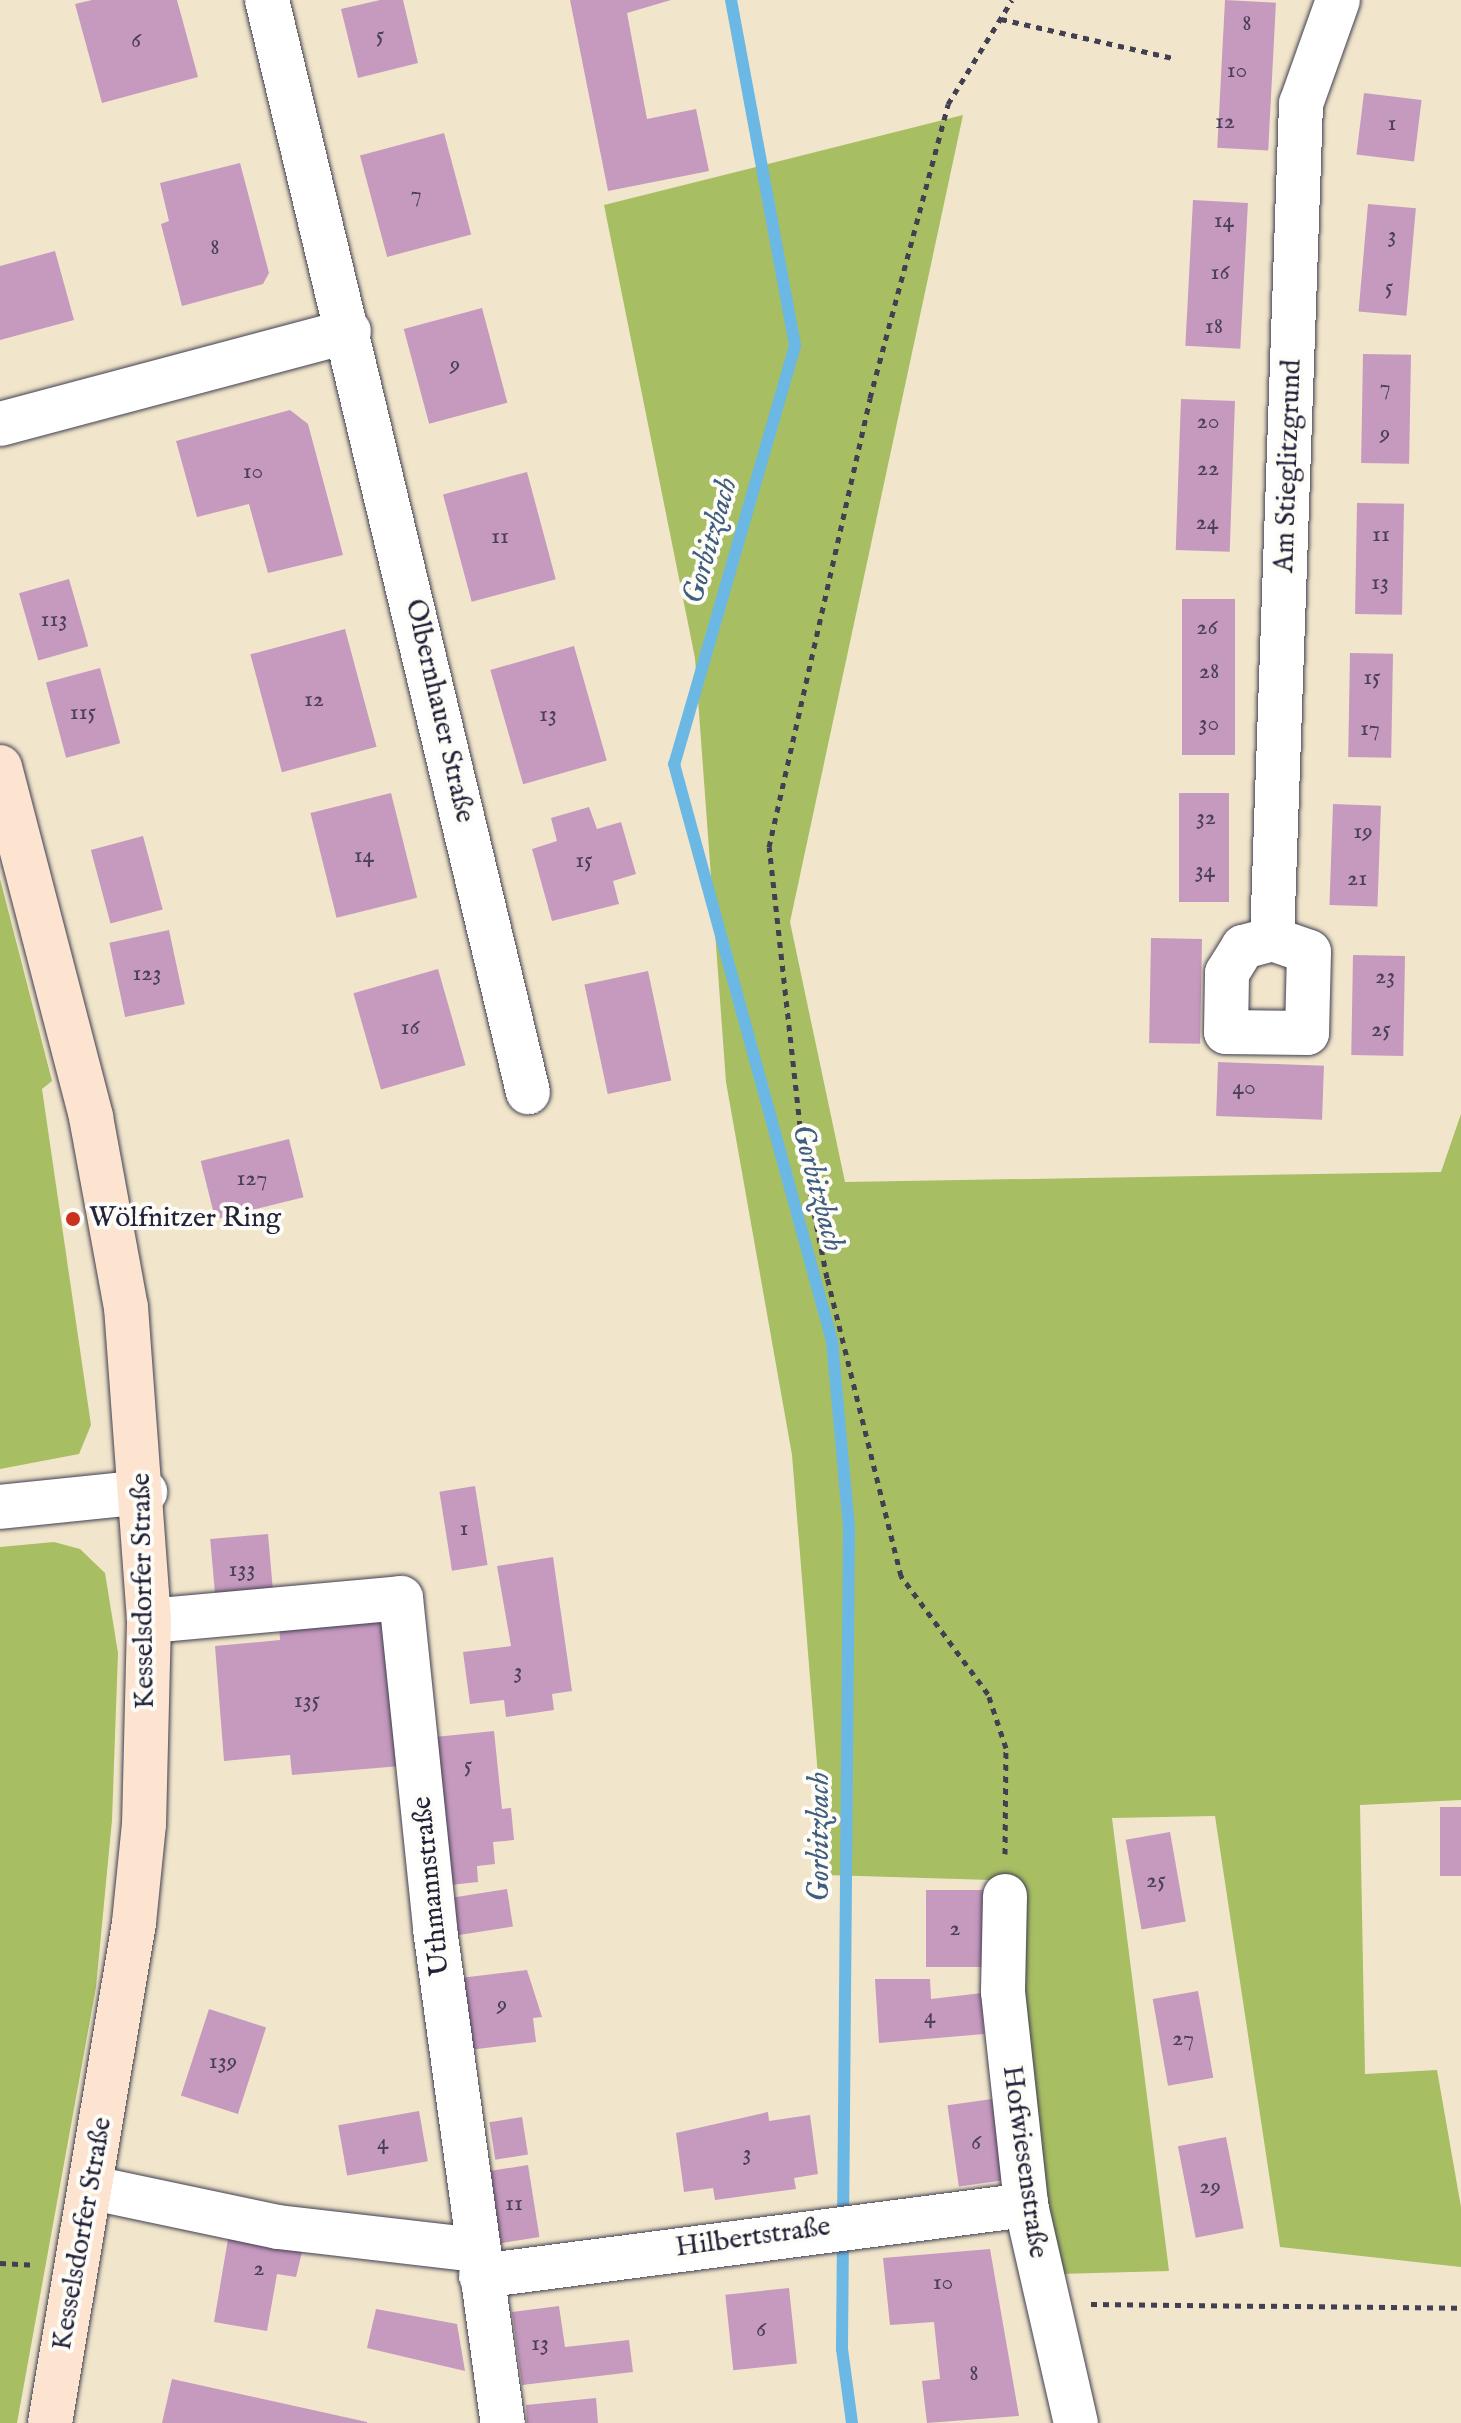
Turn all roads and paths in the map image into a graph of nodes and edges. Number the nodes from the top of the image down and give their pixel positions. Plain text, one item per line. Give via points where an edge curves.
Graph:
1 (267, 0) edge
2 (1012, 0) edge
3 (1338, 0) edge
4 (1001, 19) junction
5 (1172, 58) dead end
6 (349, 331) junction
7 (0, 424) edge
8 (0, 767) edge
9 (1272, 939) dead end
10 (528, 1092) dead end
11 (145, 1492) junction
12 (0, 1507) edge
13 (149, 1621) junction
14 (1005, 1896) joint
15 (93, 2188) junction
16 (1026, 2205) junction
17 (480, 2263) junction
18 (1101, 2304) dead end
19 (1461, 2308) edge
20 (50, 2423) edge
21 (503, 2423) edge
22 (1076, 2423) edge

1 - 6 street, Olbernhauer Straße
2 - 4 path
3 - 9 street, Am Stieglitzgrund via 1301,104
4 - 5 path
4 - 14 path via 948,104 870,398 769,847 804,1162 827,1278 901,1576 988,1694 1006,1748
6 - 7 street
6 - 10 street, Olbernhauer Straße
8 - 11 main road, Kesselsdorfer Straße via 91,1117 126,1307
11 - 12 street
11 - 13 main road, Kesselsdorfer Straße
13 - 15 main road, Kesselsdorfer Straße via 144,1824
13 - 17 street, Uthmannstraße via 401,1598
14 - 16 street, Hofwiesenstraße via 1003,1992
15 - 17 street, Hilbertstraße
15 - 20 main road, Kesselsdorfer Straße
16 - 17 street, Hilbertstraße
16 - 22 street, Hofwiesenstraße
17 - 21 street, Uthmannstraße
18 - 19 path

